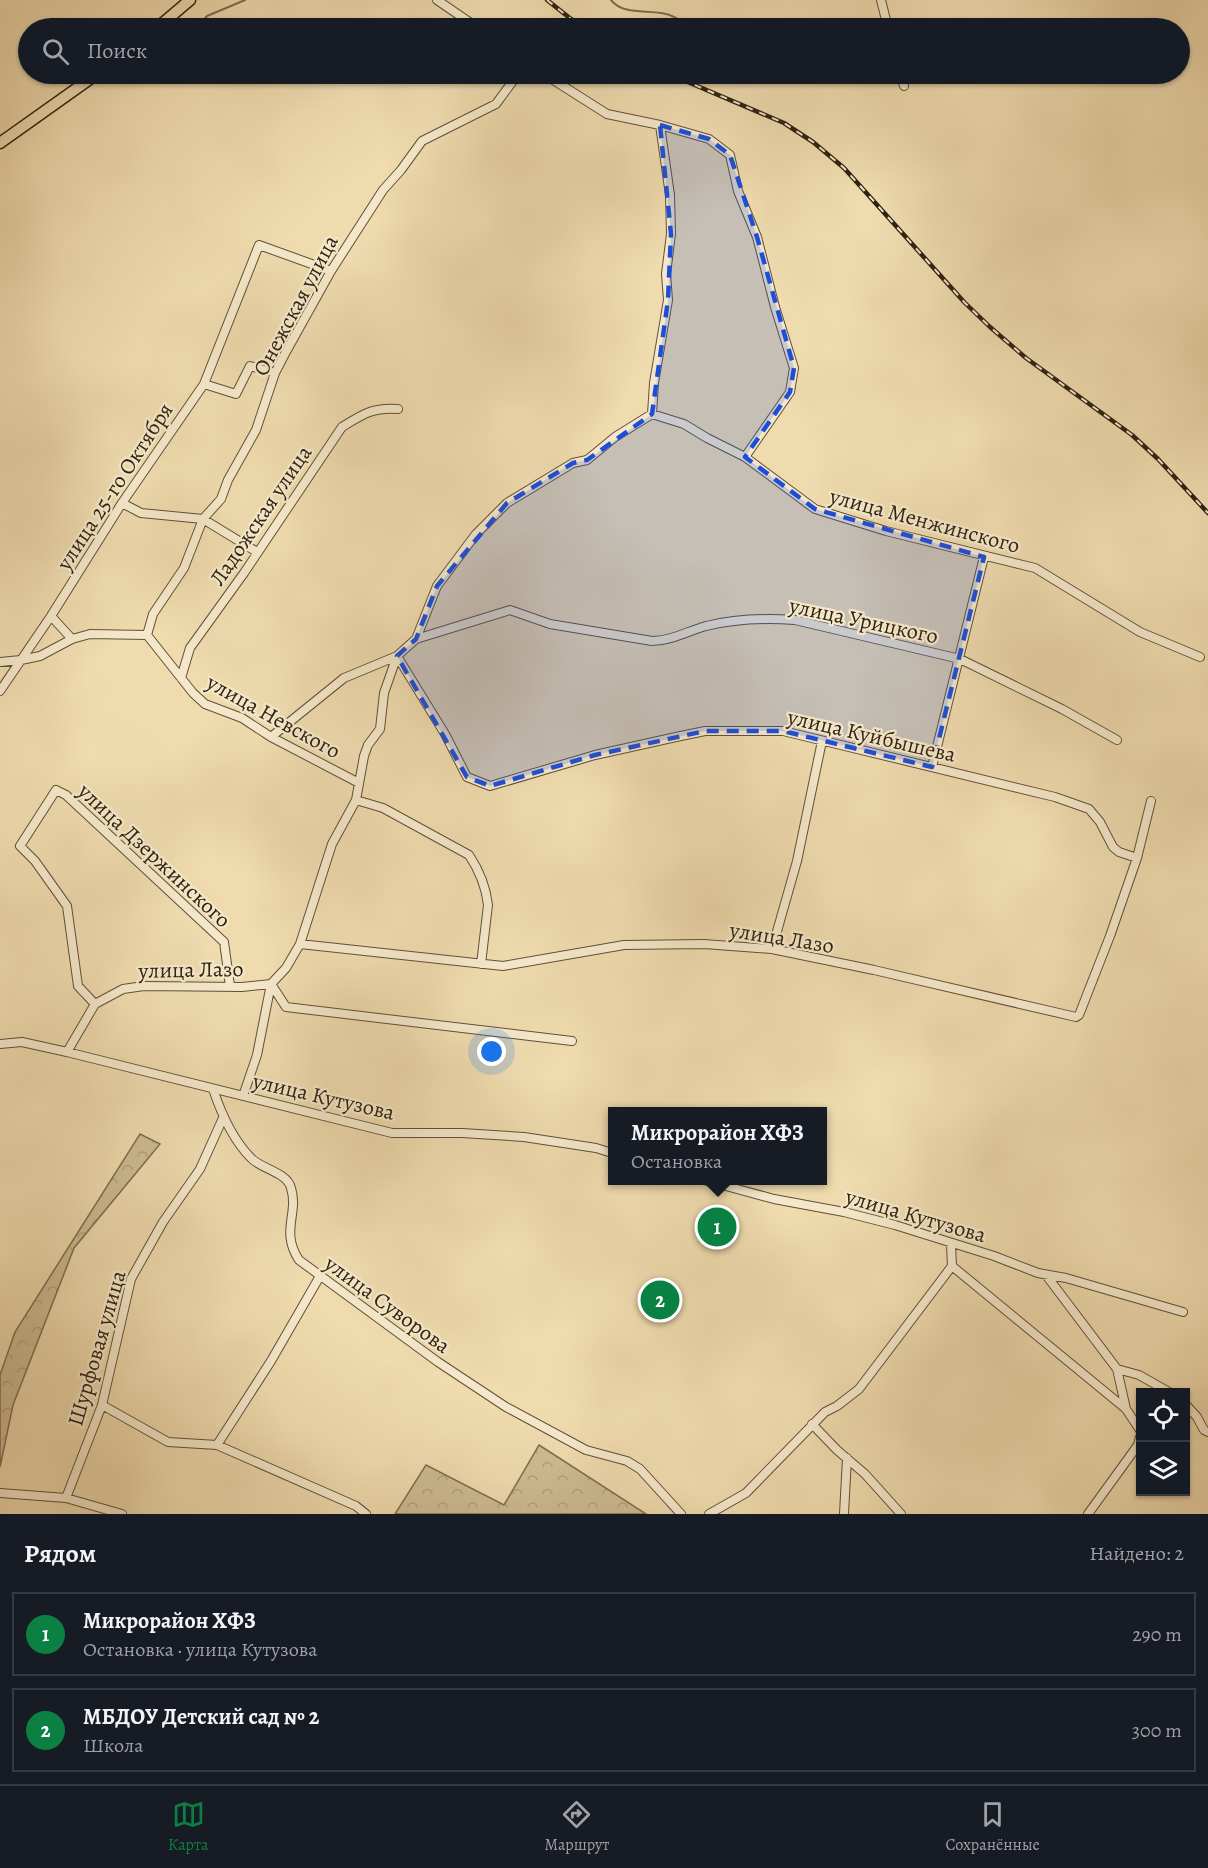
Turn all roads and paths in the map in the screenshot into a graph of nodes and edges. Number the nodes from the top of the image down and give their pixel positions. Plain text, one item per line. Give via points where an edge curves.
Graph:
1 (190, 0) edge
2 (437, 0) edge
3 (881, 0) edge
4 (169, 18) edge
5 (463, 18) edge
6 (886, 18) edge
7 (84, 84) edge
8 (511, 84) edge
9 (560, 84) edge
10 (660, 125) junction
11 (0, 143) edge
12 (331, 271) junction
13 (275, 374) junction
14 (204, 384) junction
15 (399, 409) dead end
16 (652, 414) junction
17 (746, 457) junction
18 (122, 503) junction
19 (203, 519) junction
20 (257, 552) junction
21 (984, 556) junction
22 (51, 616) junction
23 (147, 635) junction
24 (72, 639) junction
25 (416, 639) junction
26 (397, 656) junction
27 (1200, 657) dead end
28 (960, 659) junction
29 (21, 660) junction
30 (0, 662) edge
31 (181, 678) junction
32 (0, 691) edge
33 (271, 737) junction
34 (1117, 740) dead end
35 (822, 741) junction
36 (932, 767) junction
37 (359, 783) junction
38 (356, 800) junction
39 (1151, 801) dead end
40 (1137, 858) junction
41 (300, 944) junction
42 (772, 949) junction
43 (481, 964) junction
44 (272, 984) junction
45 (230, 986) junction
46 (95, 1004) junction
47 (572, 1041) dead end
48 (0, 1044) edge
49 (67, 1052) junction
50 (213, 1089) junction
51 (243, 1096) junction
52 (223, 1118) junction
53 (608, 1152) edge
54 (722, 1185) edge
55 (951, 1244) junction
56 (952, 1266) junction
57 (1046, 1275) junction
58 (320, 1276) junction
59 (1183, 1312) dead end
60 (1117, 1369) junction
61 (1162, 1388) edge
62 (102, 1405) junction
63 (1126, 1409) junction
64 (1190, 1411) edge
65 (812, 1424) junction
66 (1136, 1424) edge
67 (1208, 1432) edge
68 (1139, 1442) edge
69 (217, 1445) junction
70 (847, 1458) junction
71 (0, 1493) edge
72 (66, 1498) junction
73 (122, 1514) edge
74 (366, 1514) edge
75 (681, 1514) edge
76 (709, 1514) edge
77 (844, 1514) edge
78 (901, 1514) edge
79 (1088, 1514) edge

1 - 4 main road
2 - 5 street
3 - 6 street
7 - 11 main road
8 - 12 street, Онежская улица via 496,104 422,141 383,190
9 - 10 street via 607,114
10 - 16 street via 671,234 666,274 669,300
10 - 17 street via 709,139 730,155 794,368 790,392
12 - 13 street, Онежская улица
12 - 14 street, улица 25-го Октября via 259,245
13 - 14 street via 250,366 236,394
13 - 19 street, Онежская улица via 256,430 221,499
14 - 18 street, улица 25-го Октября
15 - 20 street, Ладожская улица via 380,408 342,427
16 - 17 street, улица Менжинского via 684,424
16 - 25 street via 587,459 573,463 507,503 476,534 437,586
17 - 21 street, улица Менжинского via 815,509
18 - 19 street via 141,513
18 - 22 street, улица 25-го Октября
19 - 20 street
19 - 23 street, Онежская улица via 184,568 153,614
20 - 31 street, Ладожская улица via 190,648
21 - 27 street, улица Менжинского via 1035,568 1140,632
21 - 28 street
22 - 24 street
22 - 29 street, улица 25-го Октября
23 - 24 street via 90,634
23 - 31 street, улица Невского
24 - 29 street via 40,656
25 - 26 street
25 - 28 street, улица Урицкого via 510,610 550,624 652,641 705,627 771,618 795,620
26 - 33 street via 344,678
26 - 35 street, улица Куйбышева via 467,777 490,786 595,755 705,731 783,731
26 - 37 street via 384,693 380,729 368,745
28 - 34 street, улица Урицкого
28 - 36 street
29 - 30 street
29 - 32 street, улица 25-го Октября
31 - 33 street, улица Невского via 206,704 242,718
33 - 37 street, улица Невского
35 - 36 street, улица Куйбышева
35 - 42 street via 797,861
36 - 40 street, улица Куйбышева via 1089,808 1119,852
37 - 38 street
38 - 41 street via 332,844
38 - 43 street via 383,808 469,855 488,904
39 - 40 street, улица Лазо
40 - 42 street, улица Лазо via 1076,1017
41 - 43 street, улица Лазо
41 - 44 street, улица Лазо
42 - 43 street, улица Лазо via 704,944 624,945 503,966
44 - 45 street, улица Лазо
44 - 47 street, улица Лазо via 286,1007
44 - 51 street via 257,1055
45 - 46 street, улица Лазо via 144,986 123,989
45 - 46 street, улица Дзержинского via 224,942 66,795 56,790 20,846 67,906 78,986
46 - 49 street
48 - 49 street via 22,1042
49 - 50 street, улица Кутузова
50 - 51 street, улица Кутузова
50 - 52 street, улица Суворова
51 - 53 street, улица Кутузова via 392,1133 524,1137
52 - 58 street, улица Суворова via 251,1159 288,1181 293,1202 289,1226 292,1250
52 - 62 street, Шурфовая улица via 200,1168 130,1279
54 - 55 street, улица Кутузова via 895,1225
55 - 56 street
55 - 57 street, улица Кутузова
56 - 63 street
56 - 65 street via 859,1389
57 - 59 street, улица Кутузова
57 - 60 street
58 - 69 street
58 - 75 street, улица Суворова via 506,1407 586,1450 627,1461 640,1469
60 - 61 street
60 - 63 street
62 - 69 street via 168,1442
62 - 72 street, Шурфовая улица
63 - 66 street
64 - 67 street
65 - 70 street
65 - 76 street via 746,1493
68 - 79 street
69 - 74 street via 356,1506
70 - 77 street
70 - 78 street
71 - 72 street
72 - 73 street

